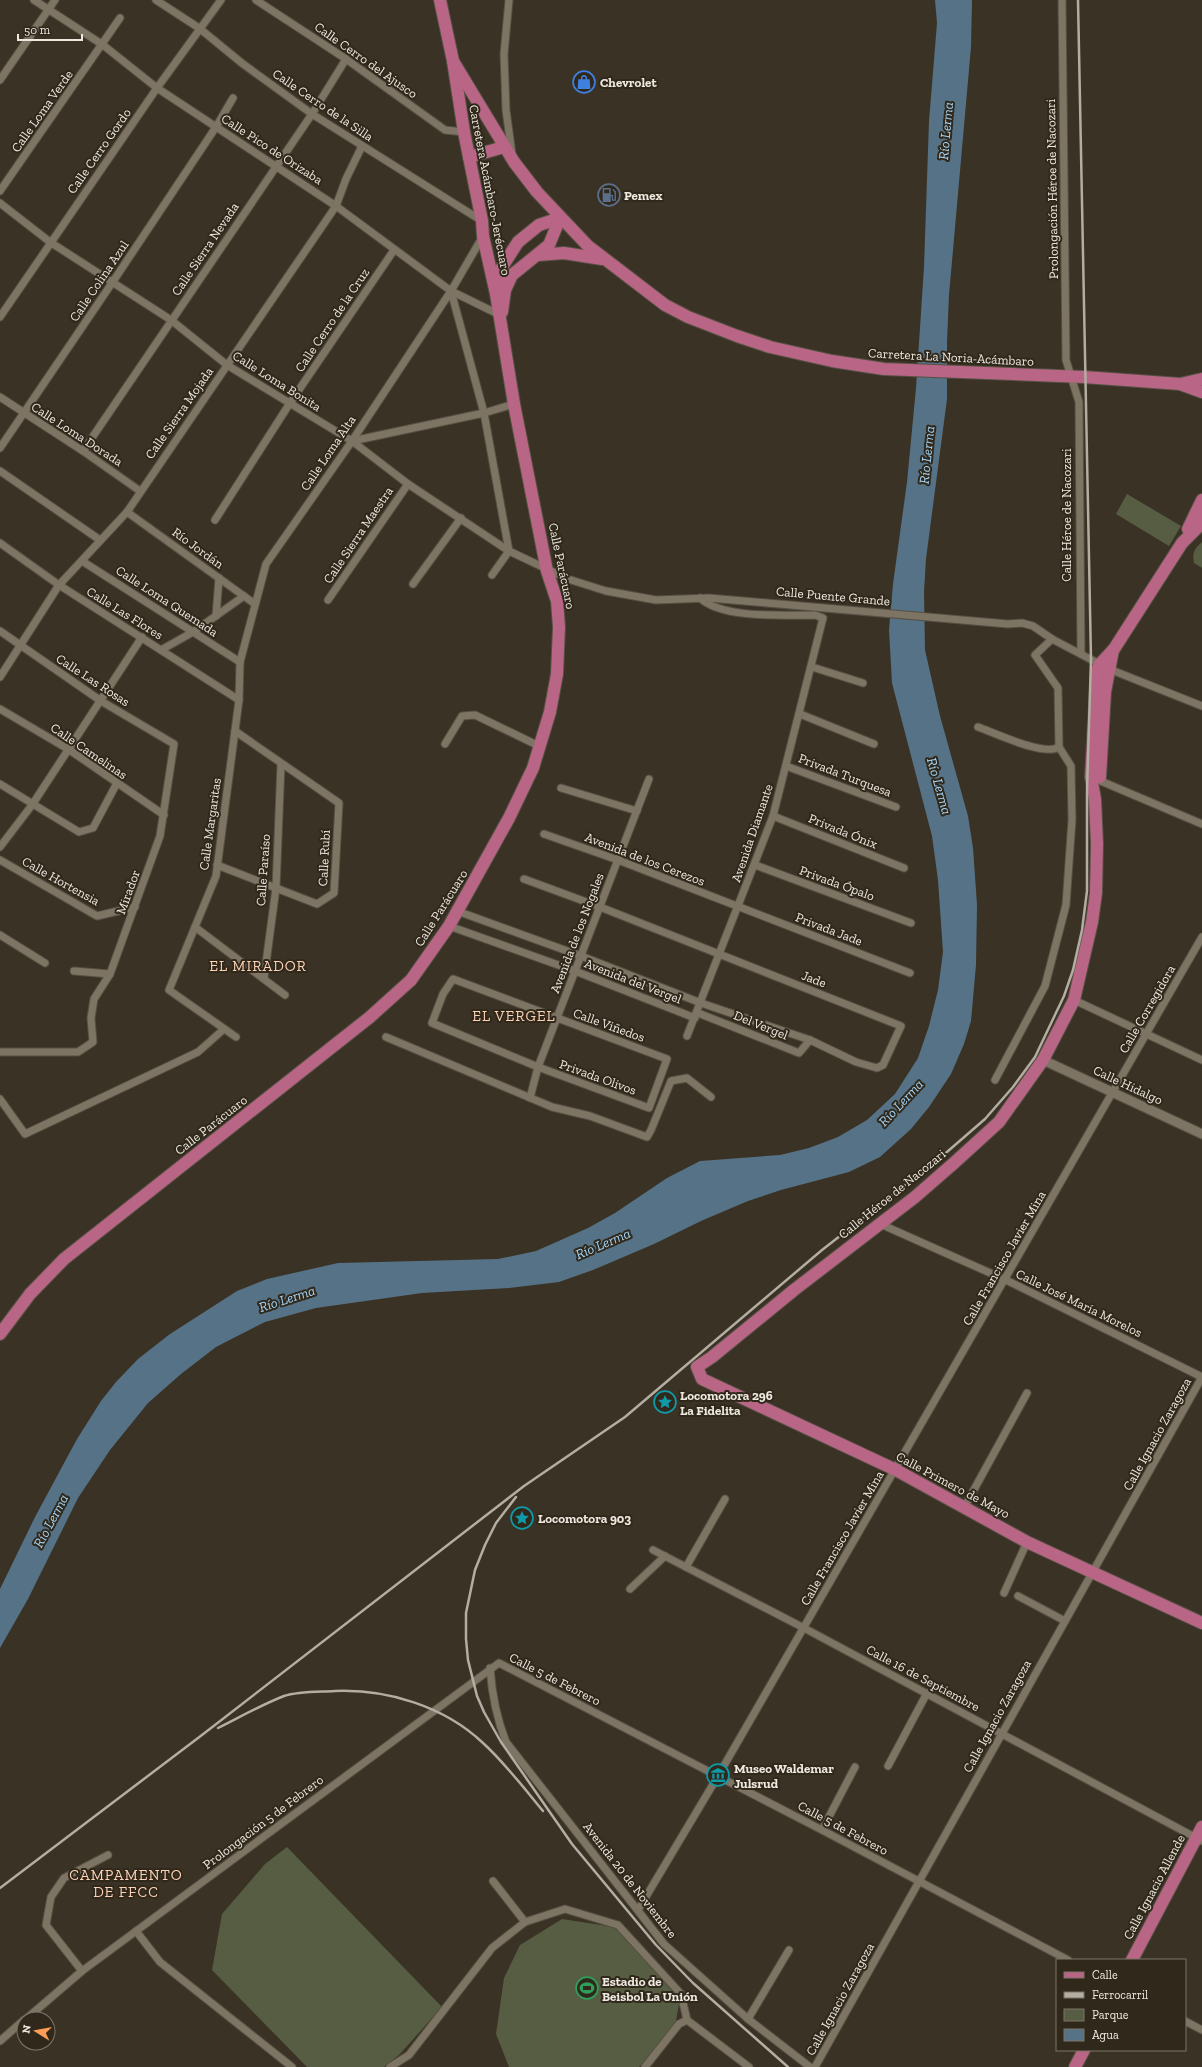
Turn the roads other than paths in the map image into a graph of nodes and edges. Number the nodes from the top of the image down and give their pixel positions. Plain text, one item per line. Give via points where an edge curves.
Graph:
1 (34, 0) edge
2 (55, 0) edge
3 (156, 0) edge
4 (221, 0) edge
5 (256, 0) edge
6 (440, 0) edge
7 (509, 0) edge
8 (1062, 0) edge
9 (49, 9) junction
10 (120, 18) dead end
11 (199, 28) junction
12 (103, 45) junction
13 (346, 59) junction
14 (453, 61) junction
15 (0, 80) edge
16 (157, 88) junction
17 (233, 98) dead end
18 (312, 114) junction
19 (216, 127) junction
20 (464, 132) junction
21 (362, 146) junction
22 (504, 147) junction
23 (469, 157) junction
24 (514, 162) junction
25 (276, 165) junction
26 (0, 191) edge
27 (0, 204) edge
28 (336, 206) junction
29 (560, 218) junction
30 (482, 221) junction
31 (483, 236) junction
32 (50, 242) junction
33 (394, 250) junction
34 (538, 255) junction
35 (602, 259) junction
36 (112, 283) junction
37 (451, 291) junction
38 (496, 294) junction
39 (0, 317) edge
40 (500, 319) junction
41 (171, 320) junction
42 (227, 365) junction
43 (1073, 377) junction
44 (1202, 379) edge
45 (1180, 384) junction
46 (1202, 392) edge
47 (0, 397) edge
48 (290, 403) junction
49 (514, 404) junction
50 (23, 413) junction
51 (484, 413) junction
52 (352, 441) junction
53 (0, 448) edge
54 (83, 451) junction
55 (0, 471) edge
56 (408, 484) junction
57 (140, 491) junction
58 (1202, 500) edge
59 (127, 512) junction
60 (461, 518) junction
61 (1202, 519) edge
62 (215, 520) dead end
63 (100, 540) junction
64 (0, 543) edge
65 (1182, 543) junction
66 (509, 551) junction
67 (82, 560) junction
68 (547, 570) junction
69 (492, 575) dead end
70 (219, 578) junction
71 (413, 584) dead end
72 (59, 585) junction
73 (244, 596) junction
74 (700, 598) junction
75 (328, 600) dead end
76 (255, 604) junction
77 (216, 616) junction
78 (0, 631) edge
79 (192, 632) junction
80 (142, 637) junction
81 (1052, 639) junction
82 (21, 645) junction
83 (161, 650) junction
84 (1081, 654) junction
85 (240, 662) junction
86 (1104, 666) junction
87 (812, 667) junction
88 (0, 677) edge
89 (863, 683) dead end
90 (239, 700) junction
91 (101, 701) junction
92 (1202, 706) edge
93 (0, 709) edge
94 (800, 714) junction
95 (978, 727) dead end
96 (235, 732) junction
97 (174, 744) joint
98 (445, 744) dead end
99 (874, 744) dead end
100 (539, 746) junction
101 (1059, 747) junction
102 (68, 749) junction
103 (281, 764) junction
104 (786, 766) junction
105 (649, 779) dead end
106 (1095, 779) junction
107 (0, 784) edge
108 (116, 784) junction
109 (561, 788) dead end
110 (32, 805) junction
111 (896, 807) dead end
112 (637, 811) junction
113 (164, 814) junction
114 (773, 816) junction
115 (1202, 824) edge
116 (544, 834) dead end
117 (0, 847) edge
118 (0, 860) edge
119 (618, 860) junction
120 (217, 865) junction
121 (755, 865) junction
122 (904, 868) dead end
123 (524, 879) dead end
124 (276, 888) junction
125 (135, 907) junction
126 (600, 907) junction
127 (738, 907) junction
128 (457, 911) junction
129 (911, 922) dead end
130 (449, 926) junction
131 (195, 927) junction
132 (0, 935) edge
133 (1202, 937) edge
134 (581, 956) junction
135 (719, 956) junction
136 (45, 963) dead end
137 (74, 971) dead end
138 (575, 971) junction
139 (910, 973) dead end
140 (110, 974) junction
141 (264, 978) junction
142 (284, 995) dead end
143 (1074, 1000) junction
144 (701, 1003) junction
145 (697, 1015) junction
146 (557, 1019) junction
147 (432, 1023) joint
148 (900, 1026) joint
149 (224, 1029) junction
150 (1147, 1033) junction
151 (687, 1036) dead end
152 (236, 1037) dead end
153 (386, 1037) dead end
154 (810, 1040) junction
155 (0, 1052) edge
156 (1043, 1060) junction
157 (1202, 1060) edge
158 (538, 1067) junction
159 (995, 1080) dead end
160 (1113, 1093) junction
161 (711, 1097) dead end
162 (530, 1098) junction
163 (0, 1100) edge
164 (648, 1108) joint
165 (1202, 1134) edge
166 (878, 1223) junction
167 (1006, 1280) junction
168 (0, 1334) edge
169 (697, 1366) joint
170 (1202, 1377) edge
171 (1027, 1393) dead end
172 (896, 1470) junction
173 (725, 1499) dead end
174 (965, 1506) junction
175 (1028, 1542) junction
176 (653, 1550) dead end
177 (665, 1556) junction
178 (686, 1567) junction
179 (1093, 1572) junction
180 (630, 1589) dead end
181 (1004, 1593) dead end
182 (1018, 1596) dead end
183 (1065, 1621) junction
184 (1202, 1623) edge
185 (804, 1628) junction
186 (499, 1663) joint
187 (490, 1668) junction
188 (927, 1693) junction
189 (1001, 1733) junction
190 (888, 1766) dead end
191 (855, 1767) dead end
192 (718, 1776) junction
193 (1202, 1826) edge
194 (822, 1830) junction
195 (1199, 1839) edge
196 (108, 1855) dead end
197 (493, 1881) dead end
198 (919, 1881) junction
199 (638, 1910) junction
200 (525, 1922) junction
201 (136, 1931) junction
202 (789, 1950) dead end
203 (1066, 1959) edge
204 (1133, 1959) edge
205 (82, 1971) junction
206 (35, 2011) edge
207 (748, 2019) junction
208 (687, 2020) junction
209 (1186, 2022) edge
210 (16, 2028) edge
211 (1202, 2030) edge
212 (0, 2041) edge
213 (1083, 2051) edge
214 (292, 2067) edge
215 (390, 2067) edge
216 (645, 2067) edge
217 (749, 2067) edge
218 (810, 2067) edge
219 (815, 2067) edge
220 (1075, 2067) edge

1 - 9 street, Calle Pico de Orizaba
2 - 9 street
3 - 11 street, Calle Cerro de la Silla
4 - 11 street, Calle Cerro Gordo
5 - 13 street, Calle Cerro del Ajusco
6 - 14 main road, Carretera La Noria-Acámbaro
7 - 24 street via 504,54 506,110
8 - 43 street, Prolongación Héroe de Nacozari via 1066,360
9 - 12 street, Calle Pico de Orizaba
9 - 15 street
10 - 12 street, Calle Loma Verde
11 - 16 street, Calle Cerro Gordo
11 - 18 street, Calle Cerro de la Silla
12 - 16 street, Calle Pico de Orizaba
12 - 26 street, Calle Loma Verde
13 - 18 street, Calle Sierra Nevada
13 - 20 street, Calle Cerro del Ajusco via 445,130
14 - 20 main road, Carretera Acámbaro-Jerécuaro
14 - 22 main road, Carretera La Noria-Acámbaro
16 - 19 street, Calle Pico de Orizaba
16 - 32 street, Calle Cerro Gordo
17 - 19 street, Calle Colina Azul
18 - 21 street, Calle Cerro de la Silla
18 - 25 street, Calle Sierra Nevada
19 - 25 street, Calle Pico de Orizaba
19 - 36 street, Calle Colina Azul
20 - 23 main road, Carretera Acámbaro-Jerécuaro
21 - 28 street, Calle Sierra Mojada
21 - 30 street, Calle Cerro de la Silla
22 - 23 main road
22 - 24 main road, Carretera La Noria-Acámbaro
23 - 30 main road, Carretera Acámbaro-Jerécuaro
24 - 29 main road, Carretera La Noria-Acámbaro
25 - 28 street, Calle Pico de Orizaba
25 - 41 street, Calle Sierra Nevada
27 - 32 street, Calle Loma Bonita
28 - 33 street, Calle Pico de Orizaba
28 - 42 street, Calle Sierra Mojada
29 - 34 main road via 549,245
29 - 35 main road, Carretera La Noria-Acámbaro
29 - 38 main road via 539,224 518,242 502,266
30 - 31 main road, Carretera Acámbaro-Jerécuaro
31 - 37 street, Calle Loma Alta
31 - 38 main road, Carretera Acámbaro-Jerécuaro
32 - 36 street, Calle Loma Bonita
32 - 39 street, Calle Cerro Gordo
33 - 37 street, Calle Pico de Orizaba
33 - 48 street, Calle Cerro de la Cruz
34 - 35 main road via 564,253
34 - 40 main road via 512,275 505,290
35 - 43 main road, Carretera La Noria-Acámbaro via 665,305 688,317 737,336 801,355 884,369
36 - 41 street, Calle Loma Bonita
36 - 50 street, Calle Colina Azul
37 - 40 street, Calle Pico de Orizaba
37 - 51 street
37 - 52 street, Calle Loma Alta
38 - 40 main road, Carretera Acámbaro-Jerécuaro
40 - 49 main road, Calle Parácuaro
41 - 42 street, Calle Loma Bonita
41 - 54 street, Calle Sierra Nevada
42 - 48 street, Calle Loma Bonita
42 - 57 street, Calle Sierra Mojada
43 - 45 main road, Carretera La Noria-Acámbaro
43 - 84 street, Calle Héroe de Nacozari via 1080,402
44 - 45 main road
45 - 46 main road, Carretera La Noria-Acámbaro
47 - 50 street, Calle Loma Dorada
48 - 52 street, Calle Loma Bonita
48 - 62 street, Calle Cerro de la Cruz
49 - 51 street
49 - 68 main road, Calle Parácuaro
50 - 53 street, Calle Colina Azul
50 - 54 street, Calle Loma Dorada
51 - 52 street
51 - 66 street
52 - 56 street, Calle Loma Bonita
52 - 76 street, Calle Loma Alta via 266,564
54 - 57 street, Calle Loma Dorada
55 - 63 street
56 - 60 street, Calle Loma Bonita
56 - 75 street, Calle Sierra Maestra
57 - 59 street, Calle Sierra Mojada
58 - 65 main road
59 - 63 street, Calle Sierra Mojada
59 - 70 street, Río Jordán
60 - 66 street, Calle Loma Bonita
60 - 71 street
61 - 65 main road
63 - 67 street, Calle Sierra Mojada
64 - 72 street, Calle Las Flores
65 - 86 main road
66 - 68 street, Calle Loma Bonita
66 - 69 street
67 - 72 street, Calle Sierra Mojada
67 - 79 street, Calle Loma Quemada
68 - 74 street, Calle Puente Grande via 606,591 656,600
68 - 100 main road, Calle Parácuaro via 557,602 559,652 550,712
70 - 73 street, Río Jordán
70 - 77 street
72 - 80 street, Calle Las Flores
72 - 82 street, Calle Sierra Mojada
73 - 76 street, Río Jordán
73 - 77 street
74 - 81 street, Calle Puente Grande via 1008,624 1022,623 1033,626
74 - 87 street, Avenida Diamante via 705,603 730,611 821,616 822,629
76 - 85 street, Calle Loma Alta
77 - 79 street
78 - 82 street, Calle Las Rosas
79 - 83 street
79 - 85 street, Calle Loma Quemada
80 - 83 street, Calle Las Flores
80 - 91 street
81 - 84 street, Calle Puente Grande
81 - 101 street via 1036,655 1058,688
82 - 88 street, Calle Sierra Mojada
82 - 91 street, Calle Las Rosas
83 - 90 street, Calle Las Flores
84 - 86 street, Calle Puente Grande
85 - 90 street, Calle Loma Alta
86 - 92 street, Calle Puente Grande
86 - 106 main road, Calle Héroe de Nacozari via 1105,692
87 - 89 street
87 - 94 street, Avenida Diamante
90 - 96 street, Calle Margaritas
91 - 97 street, Calle Las Rosas
91 - 102 street
93 - 102 street, Calle Camelinas
94 - 99 street
94 - 104 street, Avenida Diamante
95 - 101 street via 1035,747 1055,750
96 - 103 street
96 - 120 street, Calle Margaritas
97 - 113 street, Mirador
98 - 100 street via 462,716 475,715
100 - 128 main road, Calle Parácuaro via 533,768 509,818
101 - 159 street via 1071,766 1072,820 1066,905 1045,986
102 - 108 street, Calle Camelinas
102 - 110 street
103 - 124 street, Calle Paraíso
103 - 124 street, Calle Rubí via 339,803 334,893 317,904
104 - 111 street, Privada Turquesa
104 - 114 street, Avenida Diamante
105 - 112 street, Avenida de los Nogales
106 - 115 street
106 - 143 main road, Calle Héroe de Nacozari via 1096,893 1087,949
107 - 110 street
108 - 110 street via 93,828 78,832
108 - 113 street, Calle Camelinas
109 - 112 street
110 - 117 street
112 - 119 street, Avenida de los Nogales
113 - 125 street, Mirador via 160,836
114 - 121 street, Avenida Diamante
114 - 122 street, Privada Ónix
116 - 119 street, Avenida de los Cerezos
118 - 125 street, Calle Hortensia via 97,916
119 - 126 street, Avenida de los Nogales
119 - 127 street, Avenida de los Cerezos
120 - 124 street
120 - 131 street, Calle Margaritas via 216,876
121 - 127 street, Avenida Diamante
121 - 129 street, Privada Ópalo
123 - 126 street, Jade
124 - 141 street, Calle Paraíso
125 - 140 street, Mirador
126 - 134 street, Avenida de los Nogales
126 - 135 street, Jade
127 - 135 street, Avenida Diamante
127 - 139 street, Privada Jade
128 - 130 main road, Calle Parácuaro
128 - 134 street, Avenida del Vergel
130 - 138 street, Avenida del Vergel
130 - 168 main road, Calle Parácuaro via 411,980 370,1017 64,1259 30,1294
131 - 141 street
131 - 149 street, Calle Margaritas via 169,990
132 - 136 street
133 - 150 street, Calle Corregidora
134 - 138 street, Avenida de los Nogales
134 - 144 street, Avenida del Vergel
135 - 144 street, Avenida Diamante
135 - 148 street, Jade
137 - 140 street
138 - 145 street, Avenida del Vergel
138 - 146 street, Avenida de los Nogales
140 - 155 street, Mirador via 94,999 91,1018 93,1042 78,1052
141 - 142 street
143 - 150 street
143 - 156 main road, Calle Héroe de Nacozari
144 - 145 street, Avenida Diamante
144 - 154 street, Del Vergel
145 - 151 street, Avenida Diamante
145 - 154 street, Del Vergel via 799,1053
146 - 147 street, Calle Viñedos via 453,978 443,994
146 - 158 street, Avenida de los Nogales
146 - 164 street, Calle Viñedos via 667,1059
147 - 158 street, Privada Olivos
148 - 154 street, Del Vergel via 883,1065 877,1068 856,1062
149 - 152 street
149 - 163 street via 198,1052 25,1134
150 - 157 street
150 - 160 street, Calle Corregidora
153 - 162 street
156 - 160 street, Calle Hidalgo
156 - 166 main road, Calle Héroe de Nacozari via 999,1122 915,1197
158 - 162 street, Avenida de los Nogales
158 - 164 street, Privada Olivos
160 - 165 street, Calle Hidalgo
160 - 167 street, Calle Francisco Javier Mina
161 - 162 street via 687,1078 671,1081 647,1137
166 - 167 street, Calle José María Morelos
166 - 169 main road, Calle Héroe de Nacozari via 712,1357
167 - 170 street, Calle José María Morelos
167 - 172 street, Calle Francisco Javier Mina
169 - 172 main road, Calle Primero de Mayo via 702,1379
170 - 179 street, Calle Ignacio Zaragoza
171 - 174 street
172 - 174 main road, Calle Primero de Mayo
172 - 185 street, Calle Francisco Javier Mina
173 - 178 street
174 - 175 main road, Calle Primero de Mayo
175 - 179 main road, Calle Primero de Mayo
175 - 181 street
176 - 177 street, Calle 16 de Septiembre
177 - 178 street, Calle 16 de Septiembre
177 - 180 street
178 - 185 street, Calle 16 de Septiembre
179 - 183 street, Calle Ignacio Zaragoza
179 - 184 main road, Calle Primero de Mayo
182 - 183 street
183 - 189 street, Calle Ignacio Zaragoza
185 - 188 street, Calle 16 de Septiembre
185 - 192 street, Calle Francisco Javier Mina
186 - 187 street, Prolongación 5 de Febrero
186 - 192 street, Calle 5 de Febrero
187 - 199 street, Avenida 20 de Noviembre via 494,1708 506,1742
187 - 201 street, Prolongación 5 de Febrero
188 - 189 street, Calle 16 de Septiembre
188 - 190 street
189 - 195 street, Calle 16 de Septiembre
189 - 198 street, Calle Ignacio Zaragoza
191 - 194 street
192 - 194 street, Calle 5 de Febrero
192 - 199 street, Calle Francisco Javier Mina
193 - 195 main road, Calle Ignacio Allende
194 - 198 street, Calle 5 de Febrero
195 - 204 main road, Calle Ignacio Allende
196 - 205 street via 64,1878 51,1897 46,1925
197 - 200 street
198 - 203 street, Calle 5 de Febrero
198 - 219 street, Calle Ignacio Zaragoza
199 - 207 street, Avenida 20 de Noviembre via 664,1944
200 - 208 street via 565,1909 618,1925 681,1994
200 - 215 street via 492,1948 409,2055
201 - 205 street, Prolongación 5 de Febrero
201 - 214 street via 160,1962
202 - 207 street
205 - 206 street, Prolongación 5 de Febrero
207 - 218 street, Avenida 20 de Noviembre
208 - 216 street via 679,2024
208 - 217 street
209 - 211 street
210 - 212 street, Prolongación 5 de Febrero
213 - 220 main road

